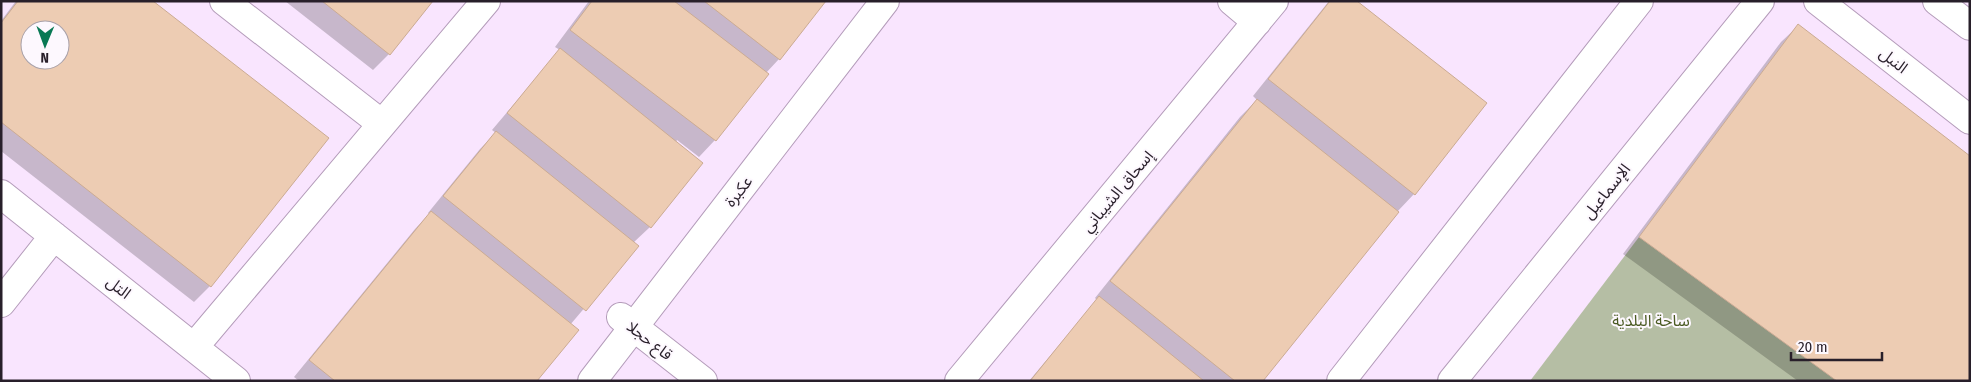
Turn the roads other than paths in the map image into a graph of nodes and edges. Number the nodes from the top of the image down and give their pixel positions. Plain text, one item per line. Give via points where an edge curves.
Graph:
1 (224, 1) edge
2 (486, 1) edge
3 (885, 1) edge
4 (1232, 1) edge
5 (1274, 1) edge
6 (1639, 1) edge
7 (1760, 1) edge
8 (1818, 1) edge
9 (1937, 1) edge
10 (1741, 12) edge
11 (1257, 22) junction
12 (1970, 26) edge
13 (1970, 120) edge
14 (382, 124) junction
15 (1, 194) edge
16 (54, 236) junction
17 (1, 303) edge
18 (627, 322) junction
19 (194, 347) junction
20 (236, 381) edge
21 (592, 381) edge
22 (703, 381) edge
23 (959, 381) edge
24 (1341, 381) edge
25 (1452, 381) edge

1 - 14 street
2 - 14 street
3 - 18 street, عكبرة
4 - 11 street
5 - 11 street, إسحاق الشيباني
6 - 24 street
7 - 10 street, الإسماعيل
8 - 13 street, النبل
9 - 12 street
10 - 25 street, الإسماعيل
11 - 23 street, إسحاق الشيباني
14 - 19 street
15 - 16 street, التل
16 - 17 street
16 - 19 street, التل
18 - 21 street, عكبرة
18 - 22 street, قاع حجلا
19 - 20 street, التل

